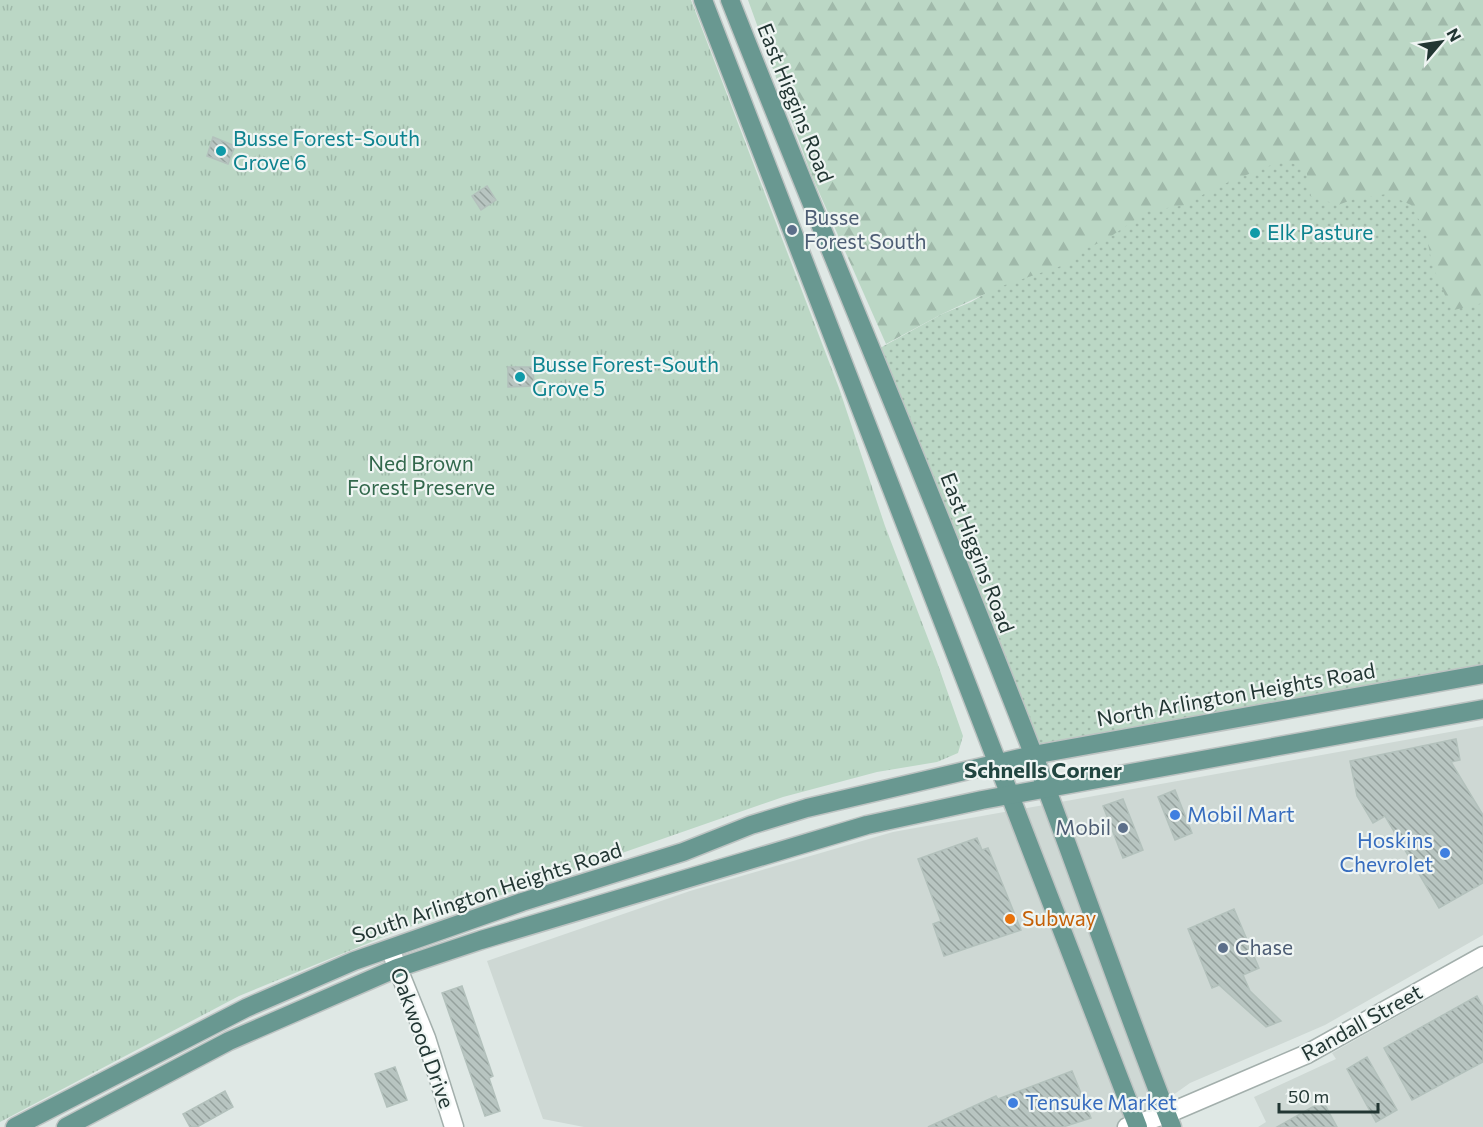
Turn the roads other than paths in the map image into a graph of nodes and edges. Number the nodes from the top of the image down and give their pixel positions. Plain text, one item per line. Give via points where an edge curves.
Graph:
1 (703, 0) edge
2 (730, 0) edge
3 (1483, 674) edge
4 (1483, 709) edge
5 (1032, 755) junction
6 (996, 763) junction
7 (1046, 788) junction
8 (1008, 795) junction
9 (390, 949) junction
10 (1483, 956) edge
11 (397, 968) junction
12 (1169, 1120) edge
13 (1134, 1126) edge
14 (15, 1127) edge
15 (66, 1127) edge
16 (454, 1127) edge

1 - 6 main road
2 - 5 main road, East Higgins Road via 930,491
3 - 5 main road, North Arlington Heights Road
4 - 7 main road
5 - 6 main road, North Arlington Heights Road
5 - 7 main road, East Higgins Road
6 - 8 main road
6 - 9 main road, South Arlington Heights Road via 752,825 683,852 522,902
7 - 8 main road
7 - 12 main road, East Higgins Road
8 - 11 main road, South Arlington Heights Road via 867,825
8 - 13 main road via 1101,1026
9 - 11 street, Oakwood Drive
9 - 14 main road, South Arlington Heights Road via 246,1008
10 - 12 street, Randall Street via 1326,1045
11 - 15 main road, South Arlington Heights Road via 229,1041
11 - 16 street, Oakwood Drive via 426,1038
12 - 13 street, Randall Street

